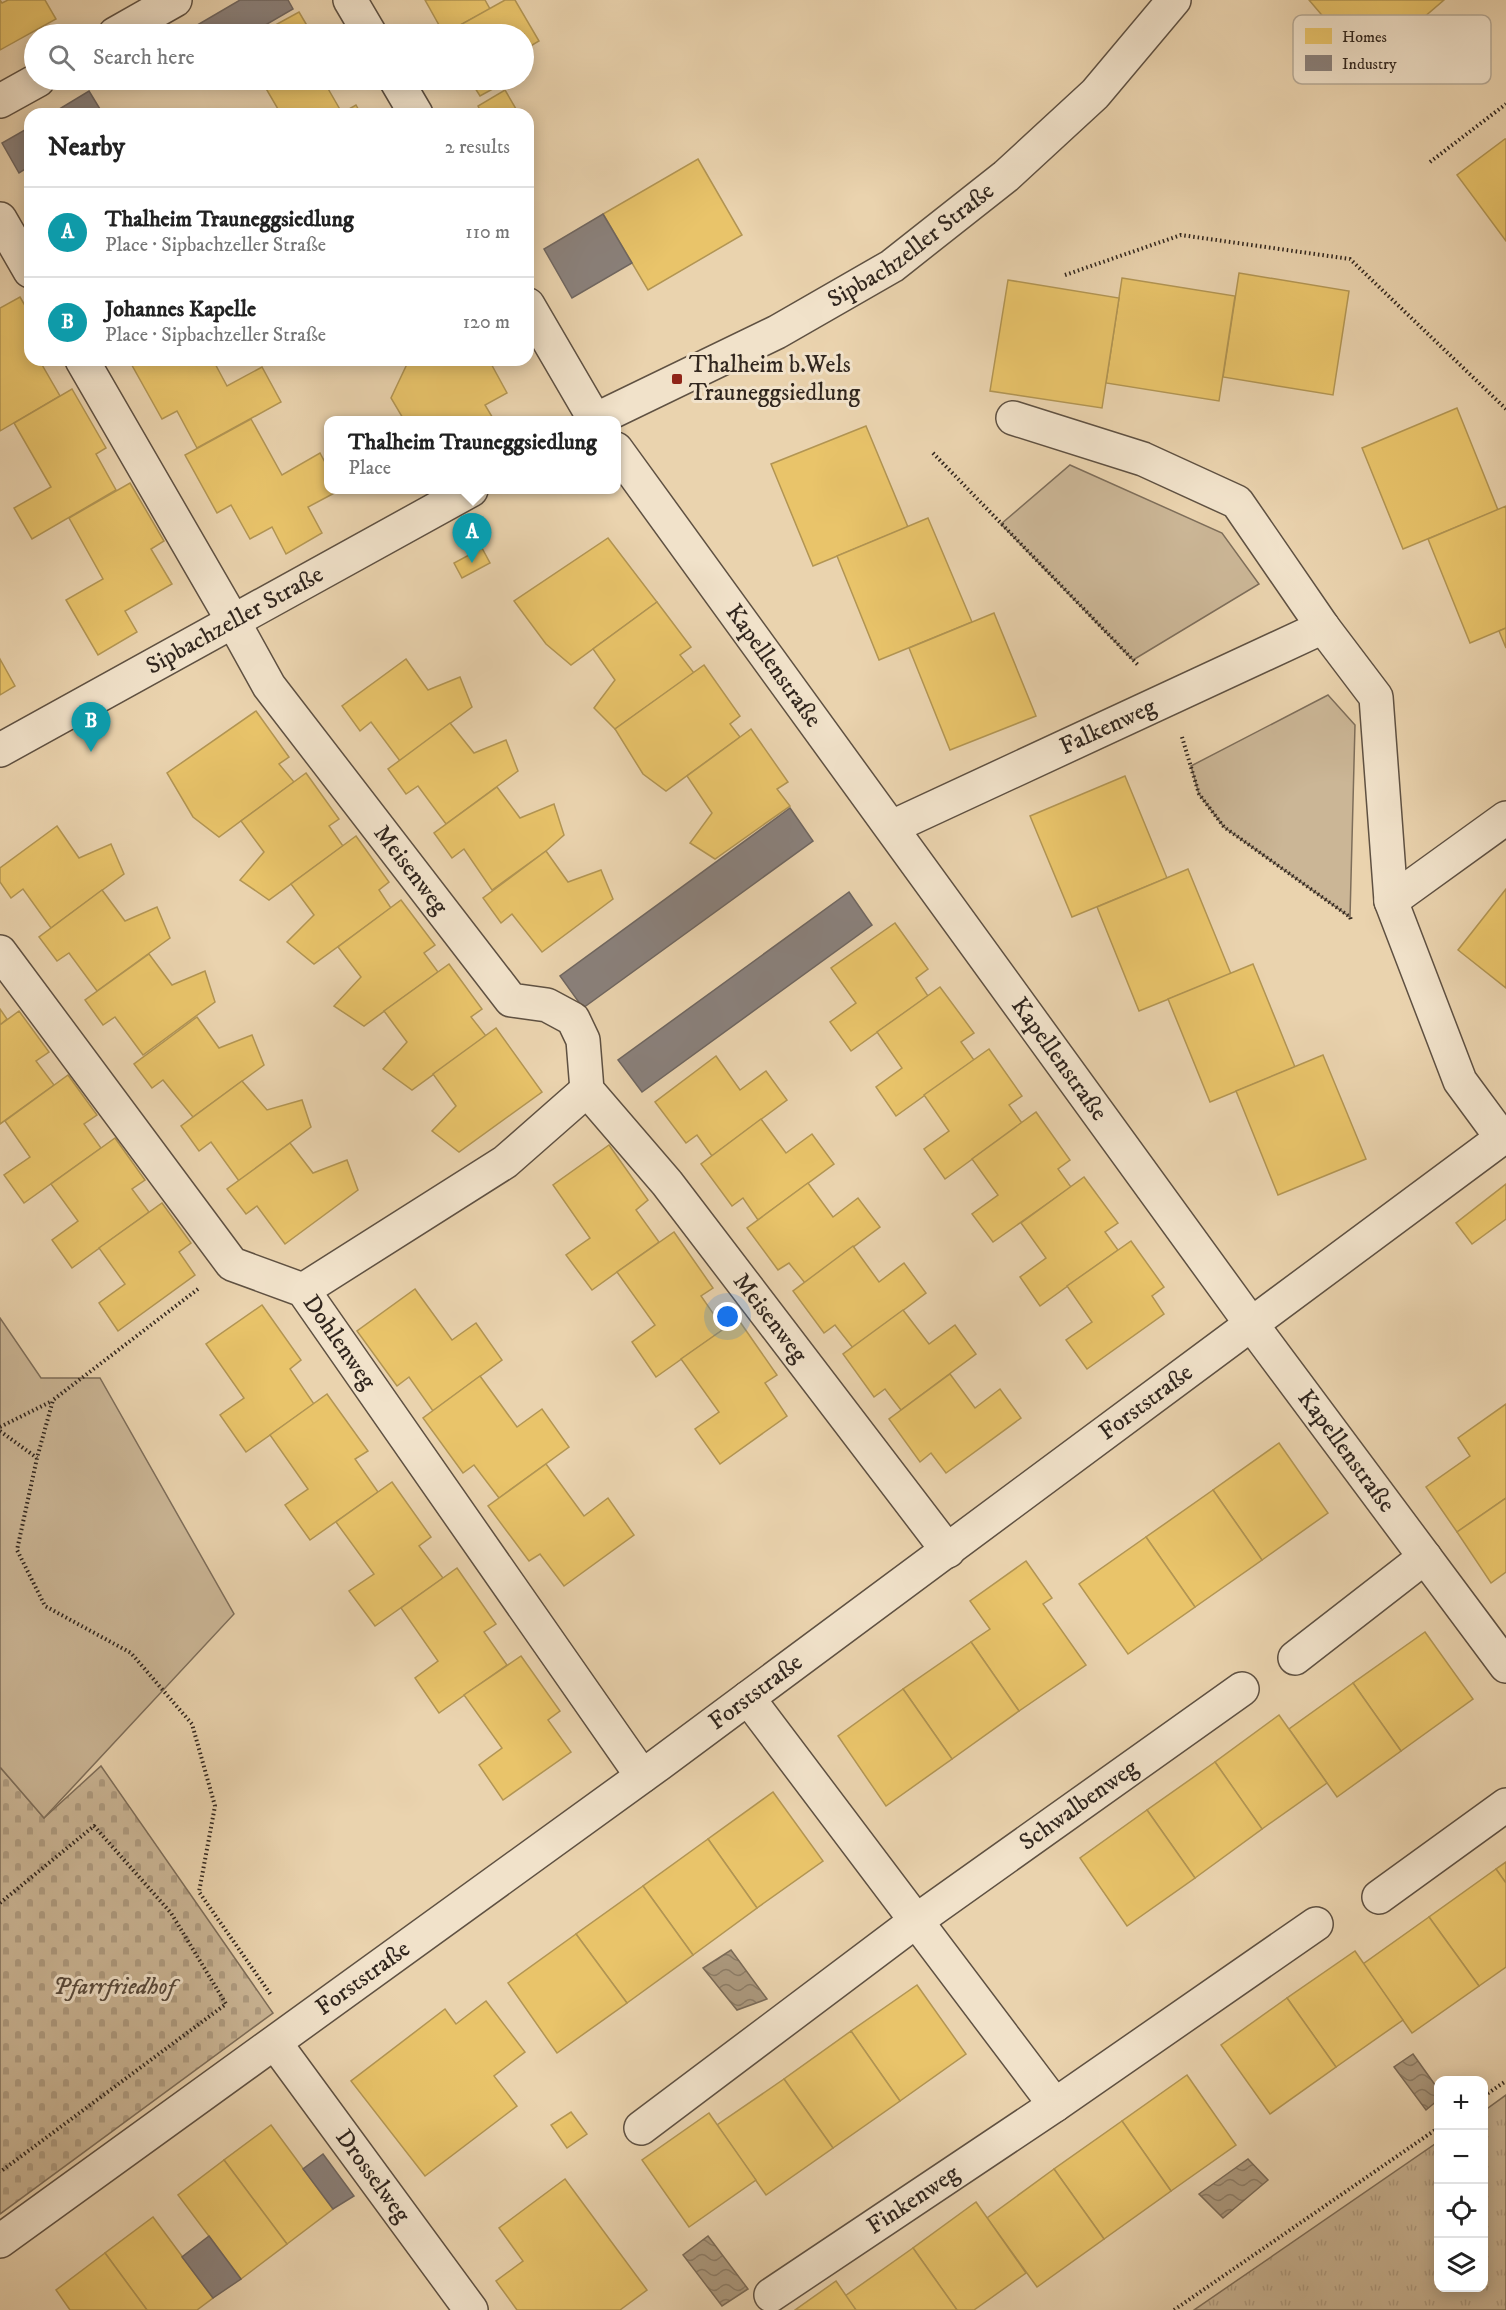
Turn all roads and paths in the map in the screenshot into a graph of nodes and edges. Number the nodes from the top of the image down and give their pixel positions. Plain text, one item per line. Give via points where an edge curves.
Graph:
1 (175, 0) edge
2 (350, 0) edge
3 (1174, 0) edge
4 (133, 24) edge
5 (364, 24) edge
6 (24, 88) edge
7 (402, 90) edge
8 (0, 101) edge
9 (1506, 104) edge
10 (412, 108) edge
11 (1430, 162) dead end
12 (0, 219) edge
13 (24, 261) edge
14 (1065, 275) dead end
15 (534, 315) edge
16 (85, 366) edge
17 (1506, 409) edge
18 (593, 416) edge
19 (603, 416) edge
20 (1013, 418) dead end
21 (933, 453) dead end
22 (621, 456) edge
23 (462, 494) edge
24 (233, 621) junction
25 (1323, 627) junction
26 (1170, 698) junction
27 (0, 750) edge
28 (1506, 818) edge
29 (892, 827) junction
30 (1391, 901) junction
31 (1355, 927) dead end
32 (0, 952) edge
33 (587, 1090) junction
34 (1504, 1136) edge
35 (232, 1264) junction
36 (303, 1290) junction
37 (1252, 1325) junction
38 (53, 1400) junction
39 (0, 1429) edge
40 (37, 1458) junction
41 (948, 1551) junction
42 (1425, 1557) junction
43 (1295, 1658) dead end
44 (1506, 1666) edge
45 (1242, 1689) dead end
46 (748, 1698) junction
47 (642, 1776) junction
48 (1506, 1805) edge
49 (1379, 1897) dead end
50 (0, 1903) edge
51 (915, 1921) junction
52 (1316, 1924) dead end
53 (284, 2036) junction
54 (1506, 2081) edge
55 (1488, 2093) edge
56 (1055, 2105) junction
57 (641, 2128) dead end
58 (1434, 2130) edge
59 (0, 2164) edge
60 (2, 2170) edge
61 (0, 2241) edge
62 (771, 2295) dead end
63 (471, 2310) edge
64 (1174, 2310) edge

1 - 4 street
2 - 5 street
3 - 19 street, Sipbachzeller Straße via 1095,94 1006,176 892,266 777,332
6 - 8 street
7 - 10 street
9 - 11 path
12 - 13 street
14 - 17 path via 1181,235 1350,259
15 - 18 street
16 - 24 street, Meisenweg
20 - 25 street via 1143,459 1237,502
21 - 26 path
22 - 29 street, Kapellenstraße
23 - 24 street, Sipbachzeller Straße
24 - 27 street, Sipbachzeller Straße
24 - 33 street, Meisenweg via 269,686 511,1000 547,1005 573,1019 584,1040
25 - 26 street, Falkenweg
25 - 30 street via 1376,697
26 - 29 street, Falkenweg
26 - 31 path via 1199,794 1224,827 1350,917
28 - 30 street
29 - 37 street, Kapellenstraße
30 - 34 street via 1460,1081
32 - 35 street
33 - 36 street via 506,1162
33 - 41 street, Meisenweg via 667,1183
34 - 37 street, Forststraße
35 - 36 street, Dohlenweg
35 - 38 path
36 - 47 street, Dohlenweg
37 - 41 street, Forststraße
37 - 42 street, Kapellenstraße
38 - 39 path
38 - 40 path
39 - 40 path
40 - 53 path via 17,1550 45,1606 131,1653 192,1724 214,1806 199,1892
41 - 46 street, Forststraße
42 - 43 street
42 - 44 street, Kapellenstraße
45 - 51 street, Schwalbenweg
46 - 47 street, Forststraße
46 - 51 street
47 - 53 street, Forststraße
48 - 49 street
50 - 60 path via 94,1826 171,1913 226,2004
51 - 56 street
51 - 57 street, Schwalbenweg
52 - 56 street, Finkenweg
53 - 61 street, Forststraße
53 - 63 street, Drosselweg
54 - 55 path
56 - 62 street, Finkenweg
58 - 64 path
59 - 60 path

